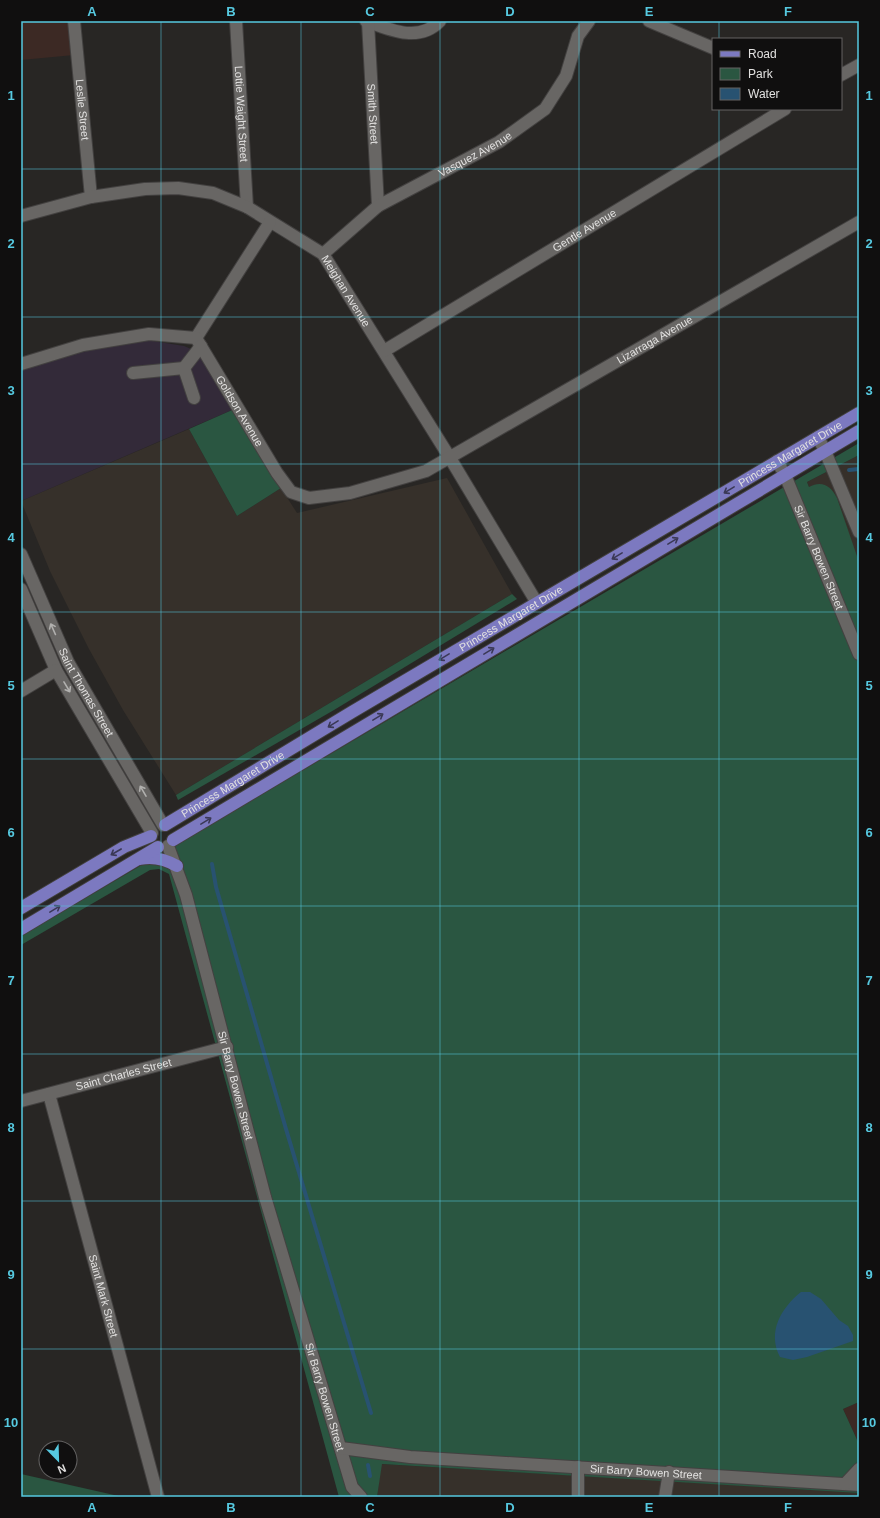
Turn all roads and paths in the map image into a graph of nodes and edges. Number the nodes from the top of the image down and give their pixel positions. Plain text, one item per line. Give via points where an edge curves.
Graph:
1 (74, 21) edge
2 (236, 21) edge
3 (367, 21) edge
4 (440, 21) edge
5 (588, 21) edge
6 (649, 21) edge
7 (712, 48) edge
8 (859, 65) edge
9 (842, 74) edge
10 (782, 110) edge
11 (91, 198) junction
12 (378, 206) junction
13 (248, 207) junction
14 (21, 216) edge
15 (270, 222) junction
16 (859, 222) edge
17 (323, 254) junction
18 (198, 342) junction
19 (384, 351) junction
20 (21, 364) edge
21 (184, 368) junction
22 (133, 373) dead end
23 (194, 398) dead end
24 (859, 413) edge
25 (859, 431) edge
26 (818, 437) junction
27 (825, 451) junction
28 (450, 458) junction
29 (777, 461) junction
30 (785, 475) junction
31 (859, 532) edge
32 (21, 554) edge
33 (21, 589) edge
34 (537, 603) junction
35 (44, 608) junction
36 (32, 614) junction
37 (859, 654) edge
38 (56, 670) junction
39 (21, 691) edge
40 (164, 825) junction
41 (151, 835) junction
42 (166, 844) junction
43 (137, 860) junction
44 (176, 866) junction
45 (21, 908) edge
46 (21, 929) edge
47 (227, 1047) junction
48 (49, 1094) junction
49 (21, 1102) edge
50 (341, 1448) junction
51 (578, 1467) junction
52 (859, 1469) edge
53 (669, 1472) junction
54 (845, 1484) junction
55 (859, 1485) edge
56 (158, 1497) edge
57 (360, 1497) edge
58 (578, 1497) edge
59 (665, 1497) edge

1 - 11 street, Leslie Street
2 - 13 street, Lottie Waight Street
3 - 4 street via 410,34 430,29
3 - 12 street, Smith Street
5 - 12 street, Vasquez Avenue via 578,36 566,76 544,109 499,142
6 - 7 street
8 - 9 street
10 - 19 street, Gentle Avenue
11 - 13 street, Meighan Avenue via 145,189 178,188 213,194
11 - 14 street, Meighan Avenue
12 - 17 street, Vasquez Avenue
13 - 15 street, Meighan Avenue
15 - 17 street, Meighan Avenue
15 - 18 street
16 - 28 street, Lizarraga Avenue
17 - 19 street, Meighan Avenue
18 - 20 street via 149,334 83,345
18 - 21 street
18 - 28 street, Goldson Avenue via 291,492 309,498 350,493 426,470
19 - 28 street, Meighan Avenue
21 - 22 street
21 - 23 street
24 - 26 main road, Princess Margaret Drive
25 - 27 main road, Princess Margaret Drive
26 - 27 street
26 - 29 main road, Princess Margaret Drive
27 - 30 main road, Princess Margaret Drive
27 - 31 street
28 - 34 street, Meighan Avenue
29 - 30 street, Sir Barry Bowen Street
29 -> 34 main road, Princess Margaret Drive
30 - 37 street, Sir Barry Bowen Street
42 -> 30 main road, Princess Margaret Drive
32 - 35 street, Saint Thomas Street
33 - 36 street, Saint Thomas Street
34 -> 40 main road, Princess Margaret Drive
35 - 36 street
40 -> 35 street, Saint Thomas Street via 68,662
36 - 38 street, Saint Thomas Street
38 - 39 street
38 -> 41 street, Saint Thomas Street
40 - 41 main road via 156,827
40 - 42 main road via 172,831
41 - 42 main road via 153,842
41 -> 45 main road via 124,847
42 - 43 main road, Princess Margaret Drive
42 - 44 street, Sir Barry Bowen Street
43 - 44 main road via 158,858
46 -> 43 main road, Princess Margaret Drive
44 - 47 street, Sir Barry Bowen Street
47 - 48 street, Saint Charles Street
47 - 50 street, Sir Barry Bowen Street via 265,1197
48 - 49 street, Saint Charles Street
48 - 56 street, Saint Mark Street
50 - 51 street, Sir Barry Bowen Street via 410,1457
50 - 57 street via 352,1487
51 - 53 street, Sir Barry Bowen Street
51 - 58 street
52 - 54 street
53 - 54 street, Sir Barry Bowen Street
53 - 59 street
54 - 55 street, Sir Barry Bowen Street

